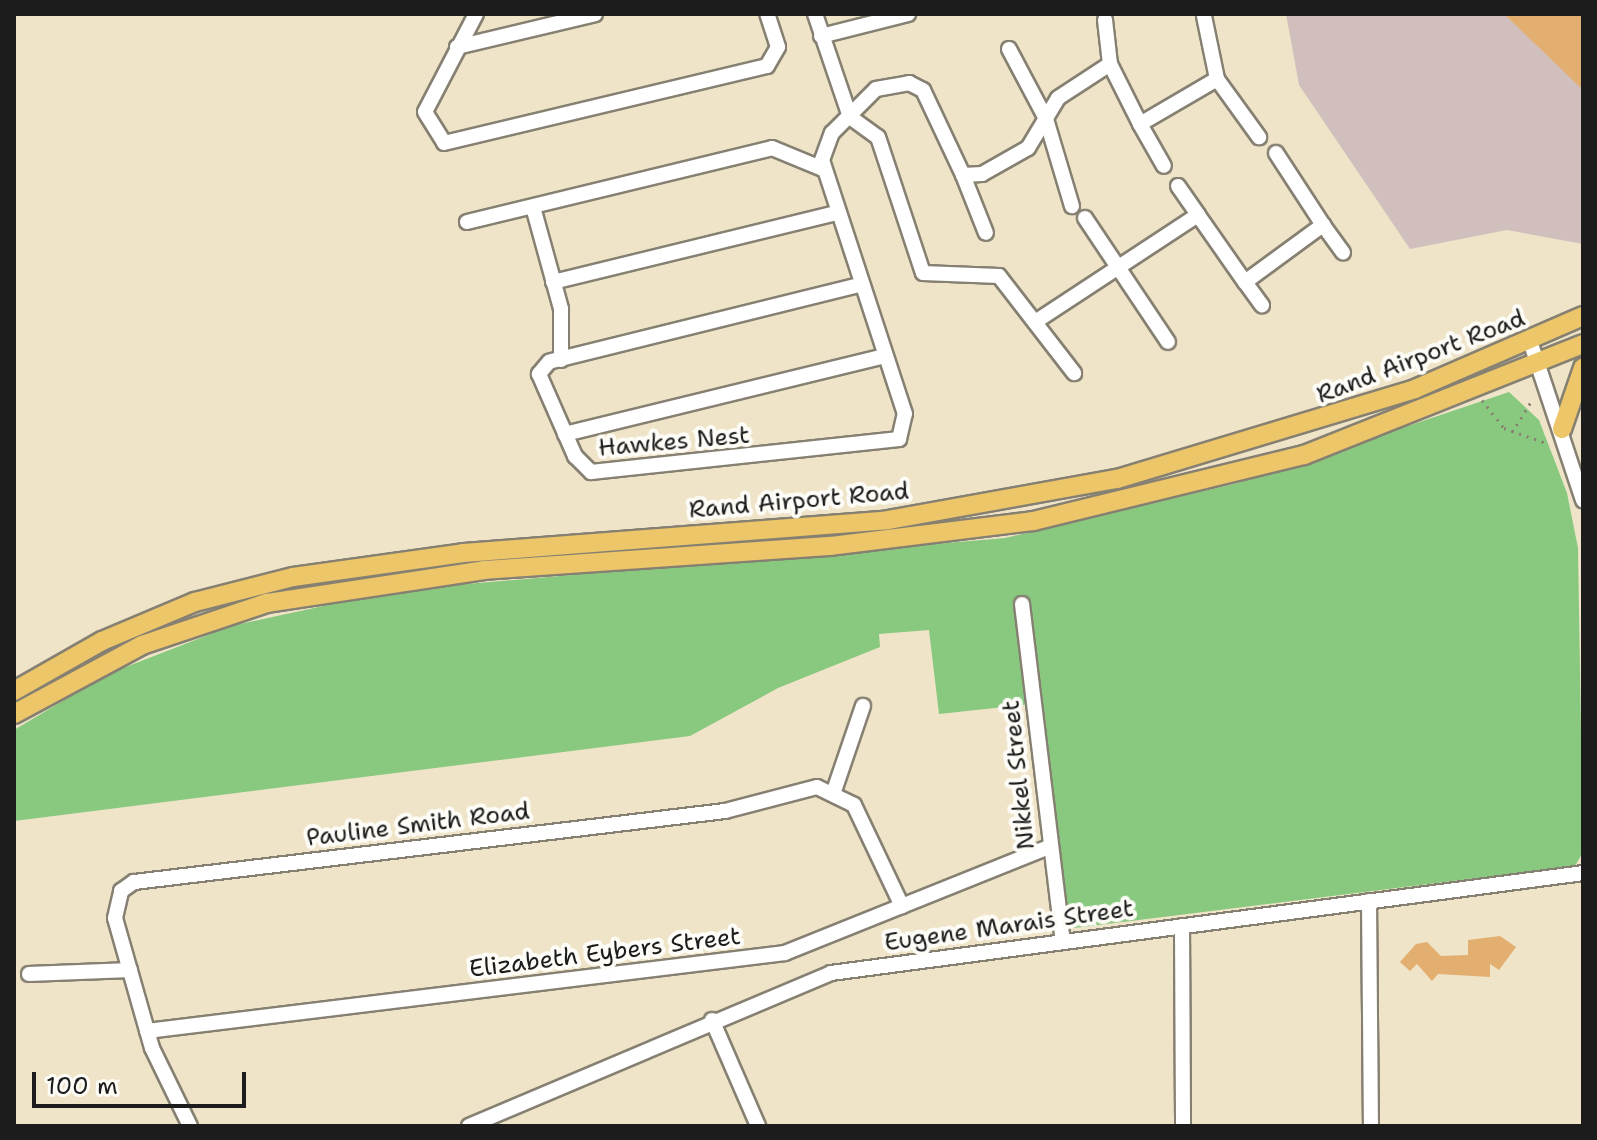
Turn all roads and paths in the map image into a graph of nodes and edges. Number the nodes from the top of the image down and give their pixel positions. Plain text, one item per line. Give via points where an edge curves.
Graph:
1 (476, 14) edge
2 (595, 14) edge
3 (767, 14) edge
4 (815, 14) edge
5 (908, 14) edge
6 (1204, 16) dead end
7 (1105, 20) dead end
8 (821, 36) junction
9 (457, 47) junction
10 (1009, 49) dead end
11 (1110, 64) junction
12 (1217, 79) junction
13 (850, 117) junction
14 (1046, 119) junction
15 (1140, 124) junction
16 (1259, 137) dead end
17 (1276, 153) dead end
18 (1164, 166) dead end
19 (823, 169) junction
20 (963, 175) junction
21 (1178, 186) dead end
22 (1072, 206) dead end
23 (533, 207) junction
24 (836, 213) junction
25 (1198, 215) junction
26 (1085, 218) dead end
27 (467, 222) dead end
28 (1323, 225) junction
29 (986, 233) dead end
30 (1343, 253) dead end
31 (1112, 265) junction
32 (553, 282) junction
33 (1245, 282) junction
34 (859, 285) junction
35 (1262, 305) dead end
36 (1583, 316) edge
37 (1035, 322) junction
38 (1530, 341) junction
39 (1168, 342) dead end
40 (1583, 344) edge
41 (884, 356) junction
42 (561, 360) junction
43 (1540, 364) junction
44 (1583, 368) edge
45 (1074, 373) dead end
46 (1475, 392) junction
47 (1543, 403) dead end
48 (1512, 432) junction
49 (565, 434) junction
50 (1565, 437) junction
51 (1583, 500) edge
52 (1022, 604) dead end
53 (14, 691) edge
54 (863, 706) dead end
55 (14, 714) edge
56 (834, 791) junction
57 (1049, 847) junction
58 (1583, 873) edge
59 (1369, 901) junction
60 (902, 906) junction
61 (1182, 926) junction
62 (1063, 941) junction
63 (130, 970) junction
64 (29, 974) dead end
65 (712, 1020) junction
66 (147, 1031) junction
67 (190, 1126) edge
68 (469, 1126) edge
69 (758, 1126) edge
70 (1183, 1126) edge
71 (1371, 1126) edge

1 - 9 street
2 - 9 street
3 - 9 street via 778,47 767,66 444,143 425,112
4 - 8 street
5 - 8 street
6 - 12 street
7 - 11 street
8 - 13 street
10 - 14 street
11 - 14 street via 1058,98
11 - 15 street
12 - 15 street
12 - 16 street
13 - 19 street via 824,145
13 - 20 street via 876,89 909,83 923,90
13 - 37 street via 878,137 923,273 999,276
14 - 20 street via 1028,148 982,174
14 - 22 street
15 - 18 street
17 - 28 street
19 - 23 street via 772,148
19 - 24 street, Hawkes Nest
20 - 29 street
21 - 25 street
23 - 27 street
23 - 32 street
24 - 32 street
24 - 34 street, Hawkes Nest
25 - 31 street
25 - 33 street
26 - 31 street
28 - 30 street
28 - 33 street
31 - 37 street
31 - 39 street
32 - 42 street
33 - 35 street
34 - 41 street, Hawkes Nest
34 - 42 street
36 - 38 main road, Rand Airport Road
37 - 45 street
38 - 43 street
38 - 53 main road, Rand Airport Road via 1264,440 1035,496 888,520 387,561 237,589 102,641
40 - 43 main road, Rand Airport Road
41 - 49 street
41 - 49 street, Hawkes Nest via 906,423 888,442 591,472
42 - 49 street, Hawkes Nest via 539,374
43 - 46 main road, Rand Airport Road
43 - 50 street
44 - 50 main road
46 - 48 path
46 - 55 main road, Rand Airport Road via 1304,455 1033,521 830,546 484,570 267,603 142,645
47 - 48 path via 1534,395
48 - 50 path
50 - 51 street
52 - 57 street, Nikkel Street
54 - 56 street
56 - 60 street via 861,815
56 - 63 street, Pauline Smith Road via 802,788 725,811 144,879 123,888 115,904
57 - 60 street, Elizabeth Eybers Street
57 - 62 street, Nikkel Street
58 - 59 street, Eugene Marais Street
59 - 61 street, Eugene Marais Street
59 - 71 street
60 - 66 street, Elizabeth Eybers Street via 768,956
61 - 62 street, Eugene Marais Street
61 - 70 street
62 - 65 street, Eugene Marais Street via 831,973
63 - 64 street
63 - 66 street, Pauline Smith Road
65 - 68 street, Eugene Marais Street
65 - 69 street
66 - 67 street, Pauline Smith Road

